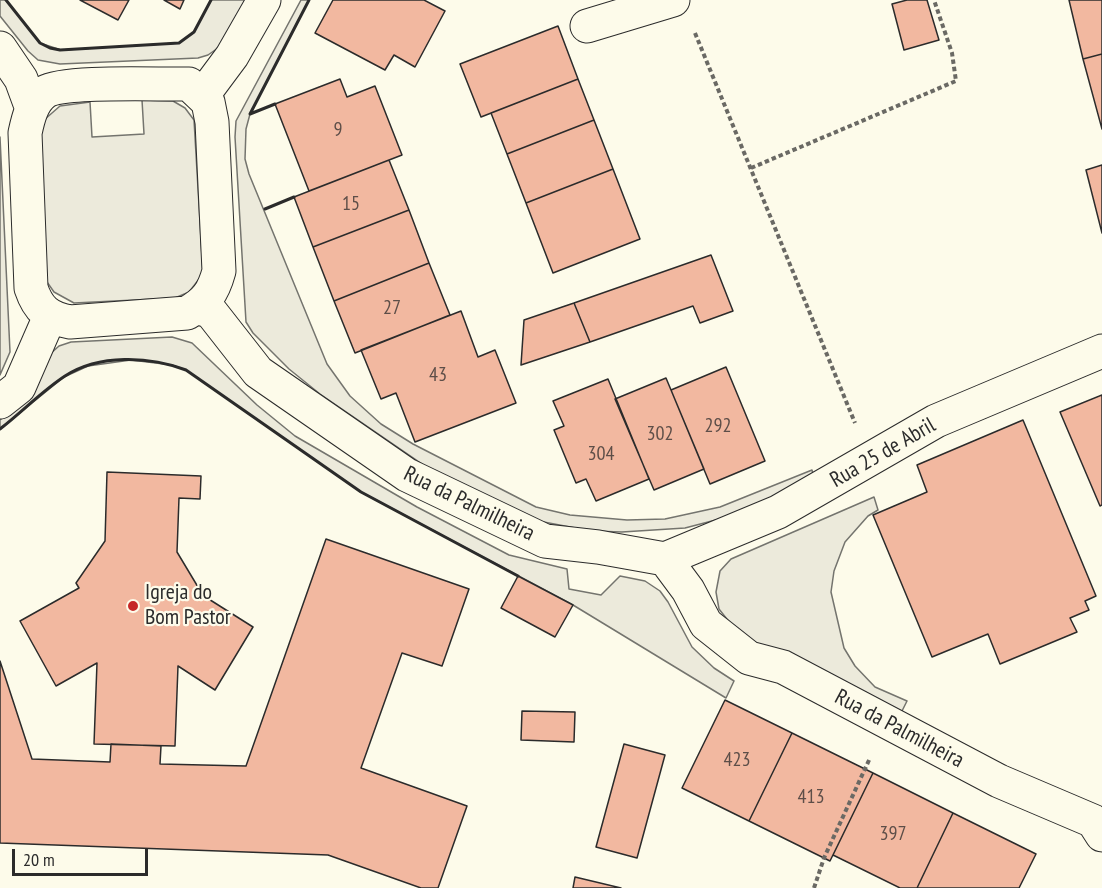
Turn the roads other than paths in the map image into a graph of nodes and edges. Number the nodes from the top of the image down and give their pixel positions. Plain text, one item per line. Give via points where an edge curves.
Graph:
1 (264, 0) edge
2 (673, 0) edge
3 (587, 26) dead end
4 (0, 48) edge
5 (203, 95) junction
6 (32, 109) junction
7 (197, 307) junction
8 (50, 316) junction
9 (1102, 351) edge
10 (0, 402) edge
11 (665, 559) junction
12 (1099, 826) edge

1 - 5 street via 232,56
2 - 3 street
4 - 6 street via 21,79
5 - 6 street via 189,84 67,86 45,92
5 - 7 street via 212,122 219,272 214,290
6 - 8 street via 25,133 31,288 37,305
7 - 8 street via 187,313 70,322
7 - 11 street, Rua da Palmilheira via 211,312 258,372 407,475 544,541
8 - 10 street via 19,387
9 - 11 street, Rua 25 de Abril via 936,421 778,512
11 - 12 street, Rua da Palmilheira via 706,624 750,658 783,667 999,781

